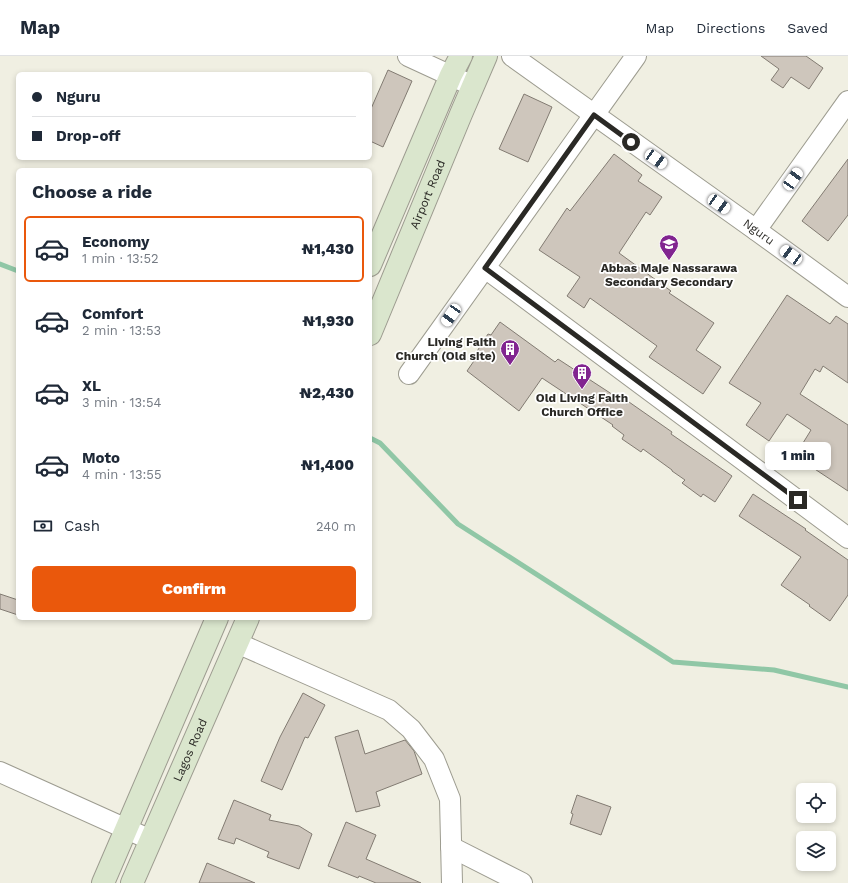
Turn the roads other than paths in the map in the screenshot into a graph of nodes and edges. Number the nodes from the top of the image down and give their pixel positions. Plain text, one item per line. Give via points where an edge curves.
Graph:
1 (408, 56) edge
2 (461, 56) edge
3 (486, 56) edge
4 (512, 56) edge
5 (636, 56) edge
6 (451, 76) junction
7 (473, 86) junction
8 (848, 101) edge
9 (594, 115) junction
10 (756, 230) junction
11 (372, 260) edge
12 (485, 268) junction
13 (848, 297) edge
14 (372, 329) edge
15 (410, 374) dead end
16 (848, 538) edge
17 (216, 620) edge
18 (247, 620) edge
19 (237, 643) junction
20 (0, 772) edge
21 (126, 829) junction
22 (151, 840) junction
23 (451, 847) junction
24 (103, 883) edge
25 (132, 883) edge
26 (452, 883) edge
27 (522, 883) edge

1 - 6 street
2 - 6 main road
3 - 7 main road, Airport Road
4 - 9 street, Nguru
5 - 9 street
6 - 7 street
6 - 11 main road
7 - 14 main road, Airport Road
8 - 10 street
9 - 10 street, Nguru
9 - 12 street
10 - 13 street, Nguru
12 - 15 street
12 - 16 street
17 - 21 main road
18 - 19 main road, Lagos Road
19 - 22 main road, Lagos Road
19 - 23 street via 390,710 411,729 434,759 450,799
20 - 21 street
21 - 22 street
21 - 24 main road
22 - 25 main road, Lagos Road
23 - 26 street
23 - 27 street

